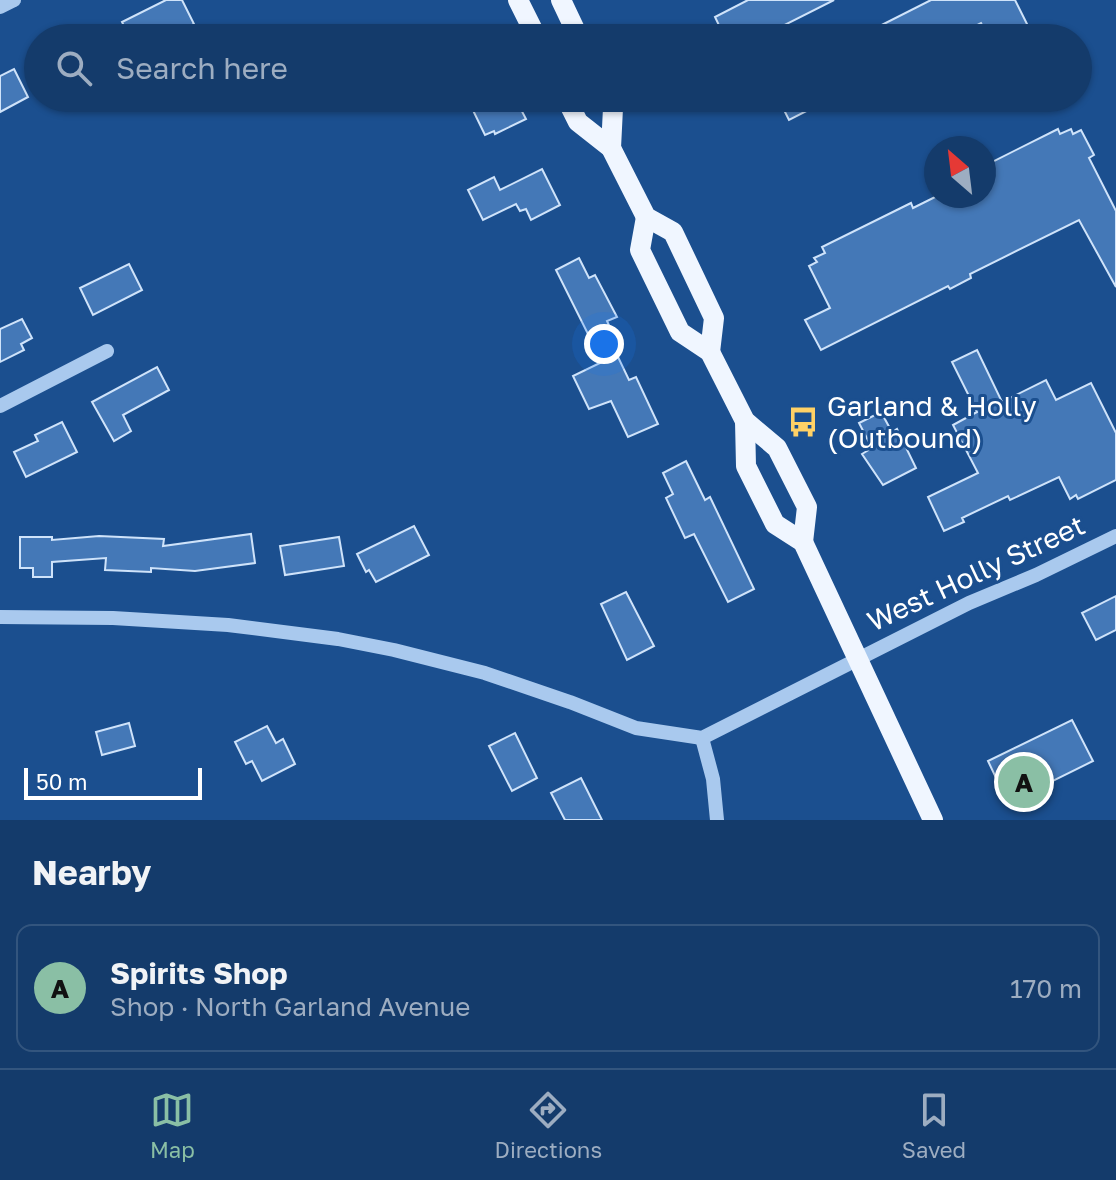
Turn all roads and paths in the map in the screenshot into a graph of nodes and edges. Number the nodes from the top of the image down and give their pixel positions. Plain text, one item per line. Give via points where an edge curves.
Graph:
1 (14, 0) edge
2 (518, 0) edge
3 (561, 0) edge
4 (0, 7) edge
5 (530, 24) edge
6 (572, 24) edge
7 (573, 112) edge
8 (613, 112) edge
9 (611, 148) junction
10 (646, 217) junction
11 (107, 351) dead end
12 (710, 352) junction
13 (0, 406) edge
14 (745, 421) junction
15 (1116, 536) edge
16 (803, 542) junction
17 (0, 617) edge
18 (859, 658) junction
19 (702, 738) junction
20 (717, 820) edge
21 (933, 820) edge

1 - 4 street
2 - 5 main road
3 - 6 main road
7 - 9 main road
8 - 9 main road
9 - 10 main road
10 - 12 main road via 673,232 714,318
10 - 12 main road via 640,250 680,332
11 - 13 street
12 - 14 main road
14 - 16 main road via 746,466 775,524
14 - 16 main road via 777,448 807,507
15 - 18 street, West Holly Street
16 - 18 main road
17 - 19 street via 228,625 338,639 485,673 636,728
18 - 19 street, West Holly Street
18 - 21 main road
19 - 20 street

